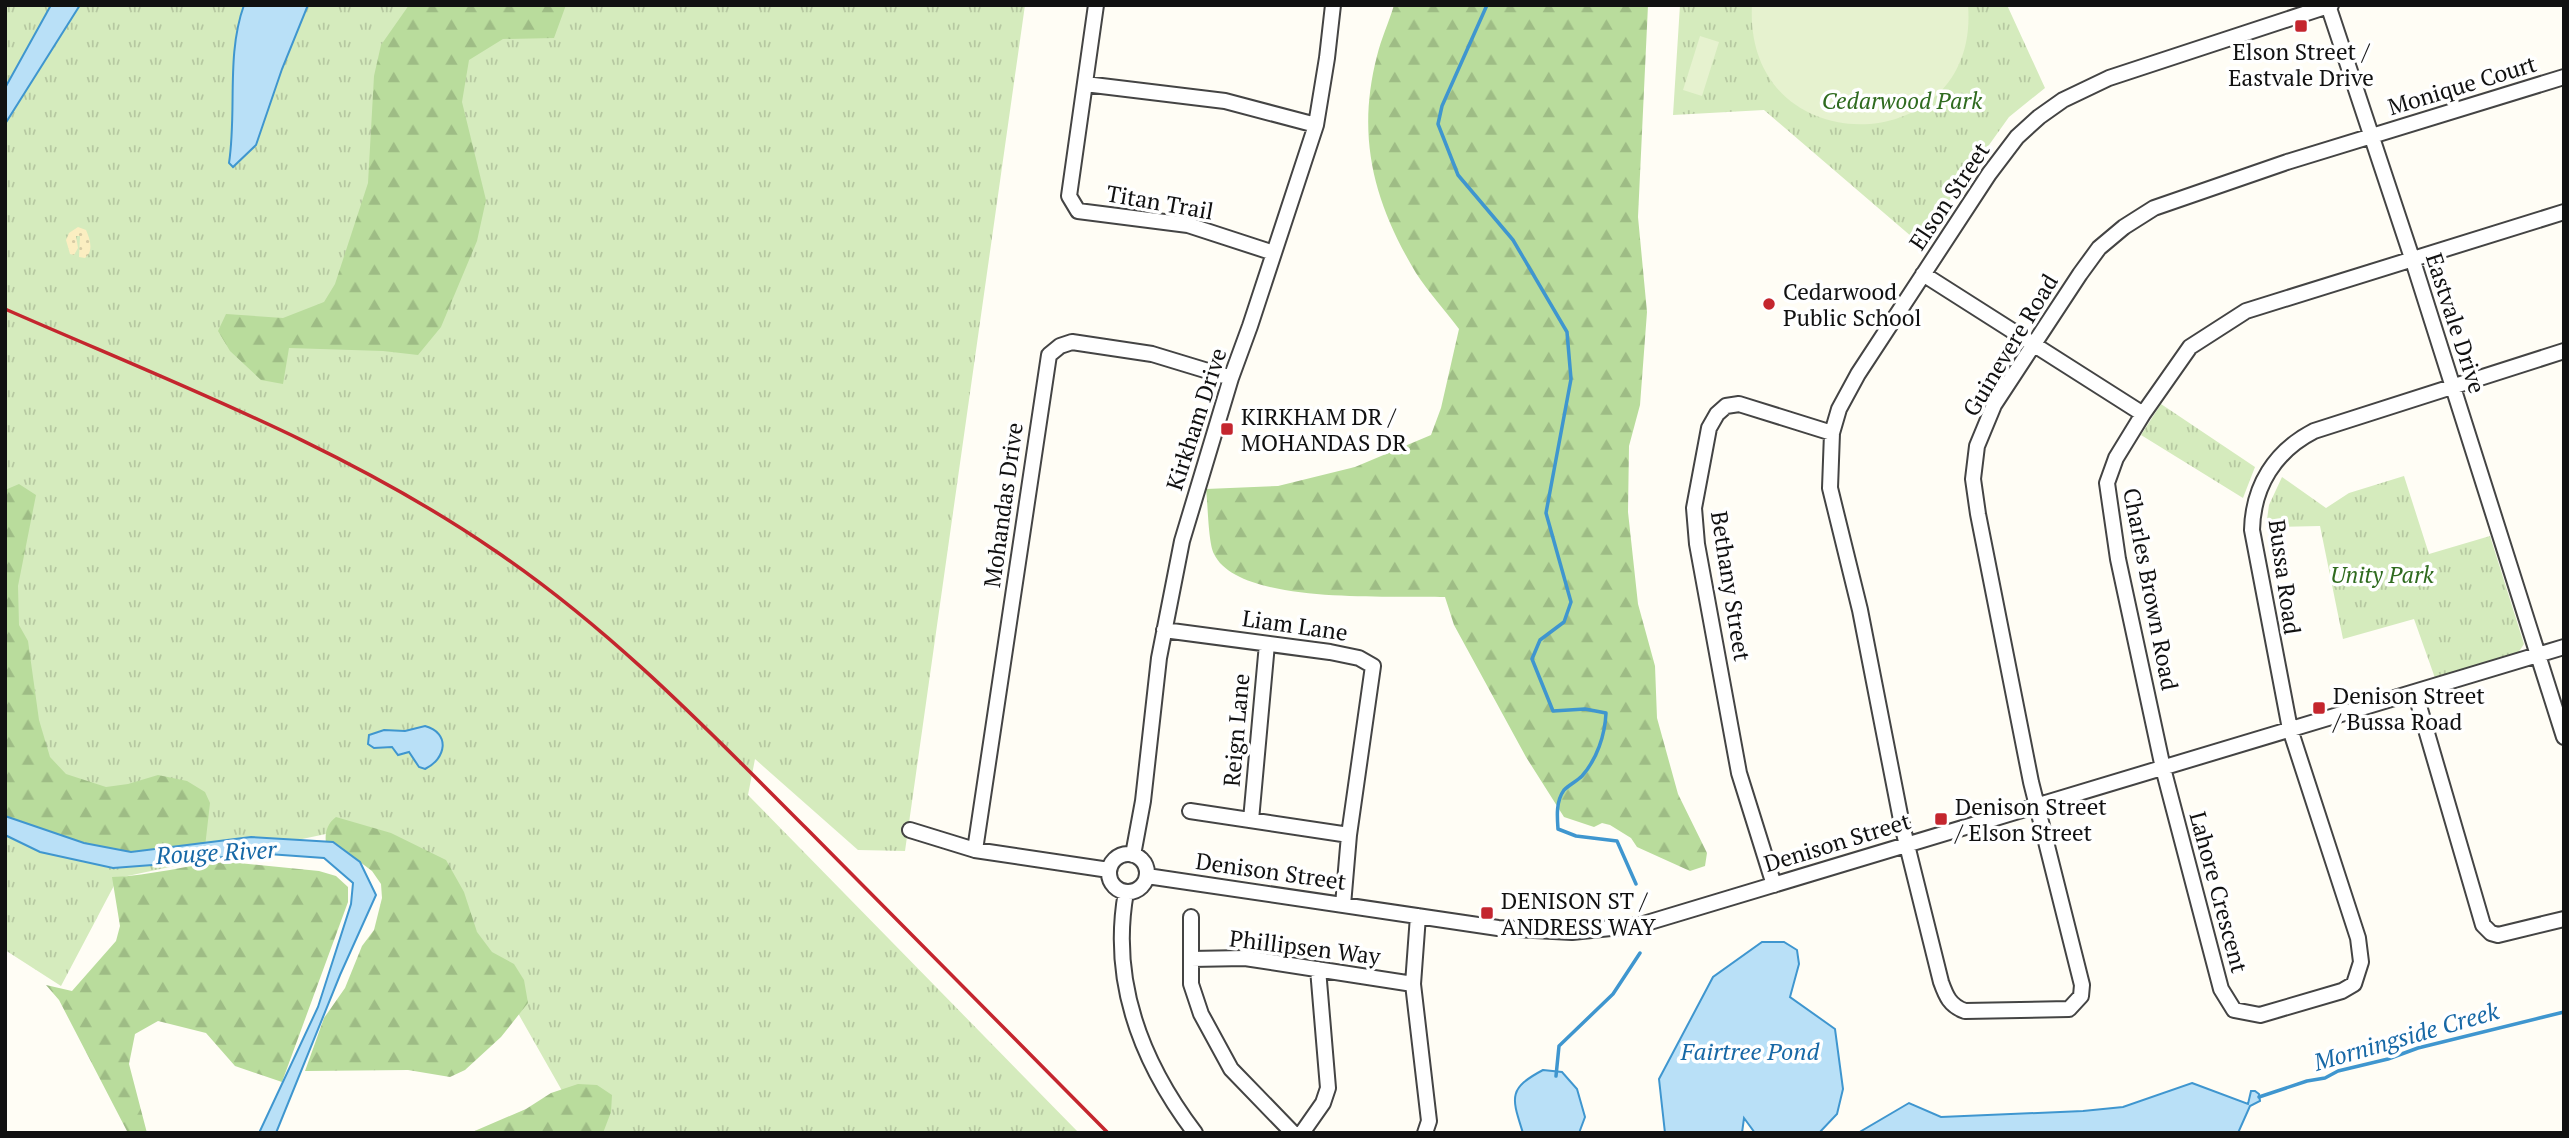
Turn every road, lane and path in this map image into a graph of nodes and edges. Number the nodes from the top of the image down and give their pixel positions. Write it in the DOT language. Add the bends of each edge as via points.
graph roads {
  1 [pos="1096,5"];
  2 [pos="1333,5"];
  3 [pos="2329,6"];
  4 [pos="2564,77"];
  5 [pos="1085,85"];
  6 [pos="1316,125"];
  7 [pos="2373,135"];
  8 [pos="2564,212"];
  9 [pos="1274,253"];
  10 [pos="2413,261"];
  11 [pos="1923,274"];
  12 [pos="2035,345"];
  13 [pos="2564,351"];
  14 [pos="1231,378"];
  15 [pos="2453,388"];
  16 [pos="2143,414"];
  17 [pos="1832,433"];
  18 [pos="1164,630"];
  19 [pos="1267,644"];
  20 [pos="2564,647"];
  21 [pos="2537,655"];
  22 [pos="2415,692"];
  23 [pos="2290,729"];
  24 [pos="2564,737"];
  25 [pos="2163,768"];
  26 [pos="2037,806"];
  27 [pos="1190,811"];
  28 [pos="1251,820"];
  29 [pos="910,831"];
  30 [pos="1349,835"];
  31 [pos="1907,845"];
  32 [pos="975,850"];
  33 [pos="1133,855"];
  34 [pos="1110,870"];
  35 [pos="1147,876"];
  36 [pos="1774,885"];
  37 [pos="1126,892"];
  38 [pos="1343,905"];
  39 [pos="1418,916"];
  40 [pos="1191,917"];
  41 [pos="2564,919"];
  42 [pos="1191,959"];
  43 [pos="1318,969"];
  44 [pos="1413,984"];
  45 [pos="1195,1133"];
  46 [pos="1293,1133"];
  47 [pos="1302,1133"];
  48 [pos="1424,1133"];
  1 -- 5 [label="street, Titan Trail"];
  2 -- 6 [label="street, Kirkham Drive"];
  3 -- 7 [label="street, Eastvale Drive"];
  3 -- 11 [label="street, Elson Street" via="2109,78 2063,100 2000,158"];
  4 -- 7 [label="street, Monique Court"];
  5 -- 6 [label="street" via="1225,101"];
  5 -- 9 [label="street, Titan Trail" via="1069,195 1079,211 1188,225"];
  6 -- 9 [label="street, Kirkham Drive"];
  7 -- 10 [label="street, Eastvale Drive"];
  7 -- 12 [label="street, Guinevere Road" via="2154,208 2099,248"];
  8 -- 10 [label="street, Charles Brown Road"];
  9 -- 14 [label="street, Kirkham Drive"];
  10 -- 15 [label="street, Eastvale Drive"];
  10 -- 16 [label="street, Charles Brown Road" via="2246,311 2190,347"];
  11 -- 12 [label="street"];
  11 -- 17 [label="street, Elson Street" via="1858,374"];
  12 -- 16 [label="street"];
  12 -- 26 [label="street, Guinevere Road" via="1994,405 1977,446 1973,479"];
  13 -- 15 [label="street, Bussa Road"];
  14 -- 18 [label="street, Kirkham Drive" via="1182,541"];
  14 -- 32 [label="street, Mohandas Drive" via="1152,354 1072,342 1049,355"];
  15 -- 21 [label="street, Eastvale Drive"];
  15 -- 23 [label="street, Bussa Road" via="2304,436 2278,458 2260,486 2252,541"];
  16 -- 25 [label="street, Charles Brown Road" via="2116,458 2107,483"];
  17 -- 31 [label="street, Elson Street" via="1830,488 1860,610"];
  17 -- 36 [label="street, Bethany Street" via="1739,404 1726,406 1709,428 1694,508 1739,773"];
  18 -- 19 [label="street, Liam Lane"];
  18 -- 33 [label="street, Kirkham Drive"];
  19 -- 28 [label="street, Reign Lane"];
  19 -- 30 [label="street, Liam Lane" via="1359,658 1373,666"];
  20 -- 21 [label="street, Denison Street"];
  21 -- 22 [label="street, Denison Street"];
  21 -- 24 [label="street, Eastvale Drive"];
  22 -- 23 [label="street, Denison Street"];
  22 -- 41 [label="street" via="2483,925 2498,935"];
  23 -- 25 [label="street, Denison Street"];
  23 -- 25 [label="street, Lahore Crescent" via="2358,938 2358,976 2342,991 2260,1015 2234,1010 2221,989"];
  25 -- 26 [label="street, Denison Street"];
  26 -- 31 [label="street, Denison Street"];
  26 -- 31 [label="street, Guinevere Road" via="2082,985 2081,996 2068,1009 1965,1011 1950,1002"];
  27 -- 28 [label="street"];
  28 -- 30 [label="street"];
  29 -- 32 [label="street"];
  30 -- 38 [label="street"];
  31 -- 36 [label="street, Denison Street"];
  32 -- 34 [label="street"];
  33 -- 34 [label="street" via="1120,856"];
  33 -- 35 [label="street" via="1144,862"];
  34 -- 37 [label="street" via="1111,882"];
  35 -- 37 [label="street" via="1138,890"];
  35 -- 38 [label="street, Denison Street"];
  36 -- 39 [label="street, Denison Street" via="1609,930 1537,931"];
  37 -- 45 [label="street" via="1121,944 1135,1023 1154,1071"];
  38 -- 39 [label="street, Denison Street"];
  39 -- 44 [label="street"];
  40 -- 42 [label="street"];
  42 -- 43 [label="street, Phillipsen Way" via="1245,958"];
  42 -- 46 [label="street" via="1191,984 1201,1014 1231,1069"];
  43 -- 44 [label="street, Phillipsen Way"];
  43 -- 47 [label="street" via="1328,1088"];
  44 -- 48 [label="street" via="1429,1121"];
}
